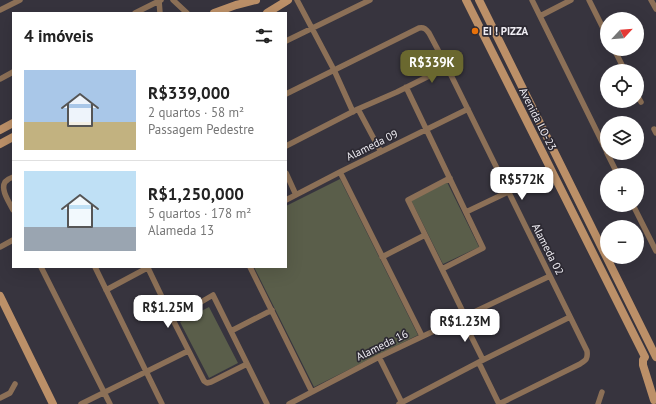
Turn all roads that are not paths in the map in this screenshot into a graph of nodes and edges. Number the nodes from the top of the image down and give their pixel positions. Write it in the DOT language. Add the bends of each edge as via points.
graph roads {
  1 [pos="20,0"];
  2 [pos="160,0"];
  3 [pos="173,0"];
  4 [pos="256,0"];
  5 [pos="288,0"];
  6 [pos="296,0"];
  7 [pos="370,0"];
  8 [pos="466,0"];
  9 [pos="479,0"];
  10 [pos="532,0"];
  11 [pos="571,0"];
  12 [pos="589,0"];
  13 [pos="651,0"];
  14 [pos="656,9"];
  15 [pos="0,10"];
  16 [pos="137,12"];
  17 [pos="160,12"];
  18 [pos="186,12"];
  19 [pos="217,12"];
  20 [pos="269,12"];
  21 [pos="540,16"];
  22 [pos="600,22"];
  23 [pos="312,29"];
  24 [pos="287,42"];
  25 [pos="447,67"];
  26 [pos="334,70"];
  27 [pos="12,73"];
  28 [pos="0,79"];
  29 [pos="407,87"];
  30 [pos="287,94"];
  31 [pos="468,109"];
  32 [pos="356,111"];
  33 [pos="12,124"];
  34 [pos="0,130"];
  35 [pos="426,130"];
  36 [pos="12,138"];
  37 [pos="600,138"];
  38 [pos="0,144"];
  39 [pos="287,146"];
  40 [pos="381,152"];
  41 [pos="340,172"];
  42 [pos="287,175"];
  43 [pos="12,177"];
  44 [pos="450,178"];
  45 [pos="508,192"];
  46 [pos="296,195"];
  47 [pos="287,200"];
  48 [pos="12,208"];
  49 [pos="466,212"];
  50 [pos="636,212"];
  51 [pos="425,235"];
  52 [pos="12,241"];
  53 [pos="0,247"];
  54 [pos="656,251"];
  55 [pos="382,256"];
  56 [pos="42,268"];
  57 [pos="95,268"];
  58 [pos="147,268"];
  59 [pos="251,268"];
  60 [pos="442,269"];
  61 [pos="550,276"];
  62 [pos="106,290"];
  63 [pos="0,296"];
  64 [pos="272,310"];
  65 [pos="463,317"];
  66 [pos="570,317"];
  67 [pos="172,318"];
  68 [pos="231,331"];
  69 [pos="422,336"];
  70 [pos="188,351"];
  71 [pos="379,357"];
  72 [pos="656,357"];
  73 [pos="481,361"];
  74 [pos="247,364"];
  75 [pos="146,372"];
  76 [pos="16,384"];
  77 [pos="104,392"];
  78 [pos="312,392"];
  79 [pos="602,392"];
  80 [pos="0,398"];
  81 [pos="655,401"];
  82 [pos="400,403"];
  83 [pos="53,404"];
  84 [pos="81,404"];
  85 [pos="110,404"];
  86 [pos="162,404"];
  87 [pos="267,404"];
  88 [pos="289,404"];
  89 [pos="499,404"];
  90 [pos="598,404"];
  1 -- 15 [label="street"];
  2 -- 16 [label="street"];
  2 -- 17 [label="street"];
  3 -- 18 [label="street"];
  4 -- 19 [label="street"];
  5 -- 20 [label="street"];
  6 -- 23 [label="street"];
  7 -- 23 [label="street"];
  8 -- 81 [label="street, Avenida LO-23" via="645,357 643,365"];
  9 -- 72 [label="street, Avenida LO-23"];
  10 -- 21 [label="street"];
  11 -- 21 [label="street"];
  12 -- 22 [label="street"];
  13 -- 14 [label="street"];
  21 -- 37 [label="street"];
  23 -- 24 [label="street"];
  23 -- 26 [label="street"];
  25 -- 26 [label="street, Alameda 02" via="429,33 423,27"];
  25 -- 29 [label="street"];
  25 -- 31 [label="street, Alameda 02"];
  26 -- 30 [label="street, Alameda 02"];
  26 -- 32 [label="street"];
  27 -- 28 [label="street"];
  29 -- 32 [label="street"];
  29 -- 35 [label="street"];
  31 -- 35 [label="street, Alameda 09"];
  31 -- 45 [label="street, Alameda 02"];
  32 -- 39 [label="street"];
  32 -- 40 [label="street"];
  33 -- 34 [label="street"];
  35 -- 40 [label="street, Alameda 09"];
  35 -- 44 [label="street"];
  36 -- 38 [label="street"];
  40 -- 41 [label="street, Alameda 09"];
  41 -- 46 [label="street, Alameda 09"];
  41 -- 55 [label="street"];
  42 -- 46 [label="street"];
  43 -- 48 [label="street" via="8,179 4,187"];
  44 -- 49 [label="street"];
  44 -- 51 [label="street" via="408,200"];
  45 -- 49 [label="street"];
  45 -- 61 [label="street, Alameda 02"];
  46 -- 47 [label="street, Alameda 09"];
  49 -- 60 [label="street" via="484,248"];
  50 -- 54 [label="street"];
  51 -- 55 [label="street"];
  51 -- 60 [label="street"];
  52 -- 53 [label="street"];
  55 -- 69 [label="street"];
  56 -- 77 [label="street"];
  57 -- 62 [label="street"];
  58 -- 62 [label="street"];
  58 -- 67 [label="street"];
  59 -- 64 [label="street"];
  60 -- 65 [label="street"];
  61 -- 65 [label="street, Alameda 16"];
  61 -- 66 [label="street, Alameda 02"];
  62 -- 75 [label="street"];
  63 -- 83 [label="street"];
  64 -- 68 [label="street"];
  64 -- 78 [label="street"];
  65 -- 69 [label="street, Alameda 16"];
  65 -- 73 [label="street"];
  66 -- 73 [label="street"];
  66 -- 89 [label="street, Alameda 02" via="587,351 586,359"];
  67 -- 68 [label="street" via="213,295"];
  67 -- 70 [label="street"];
  68 -- 74 [label="street"];
  69 -- 71 [label="street, Alameda 16"];
  70 -- 74 [label="street" via="204,381 207,382"];
  70 -- 75 [label="street"];
  71 -- 78 [label="street, Alameda 16"];
  71 -- 82 [label="street"];
  73 -- 82 [label="street"];
  73 -- 89 [label="street"];
  74 -- 87 [label="street"];
  75 -- 77 [label="street"];
  75 -- 86 [label="street"];
  76 -- 80 [label="street" via="10,393"];
  77 -- 84 [label="street"];
  77 -- 85 [label="street"];
  78 -- 88 [label="street, Alameda 16"];
  79 -- 90 [label="street"];
}
